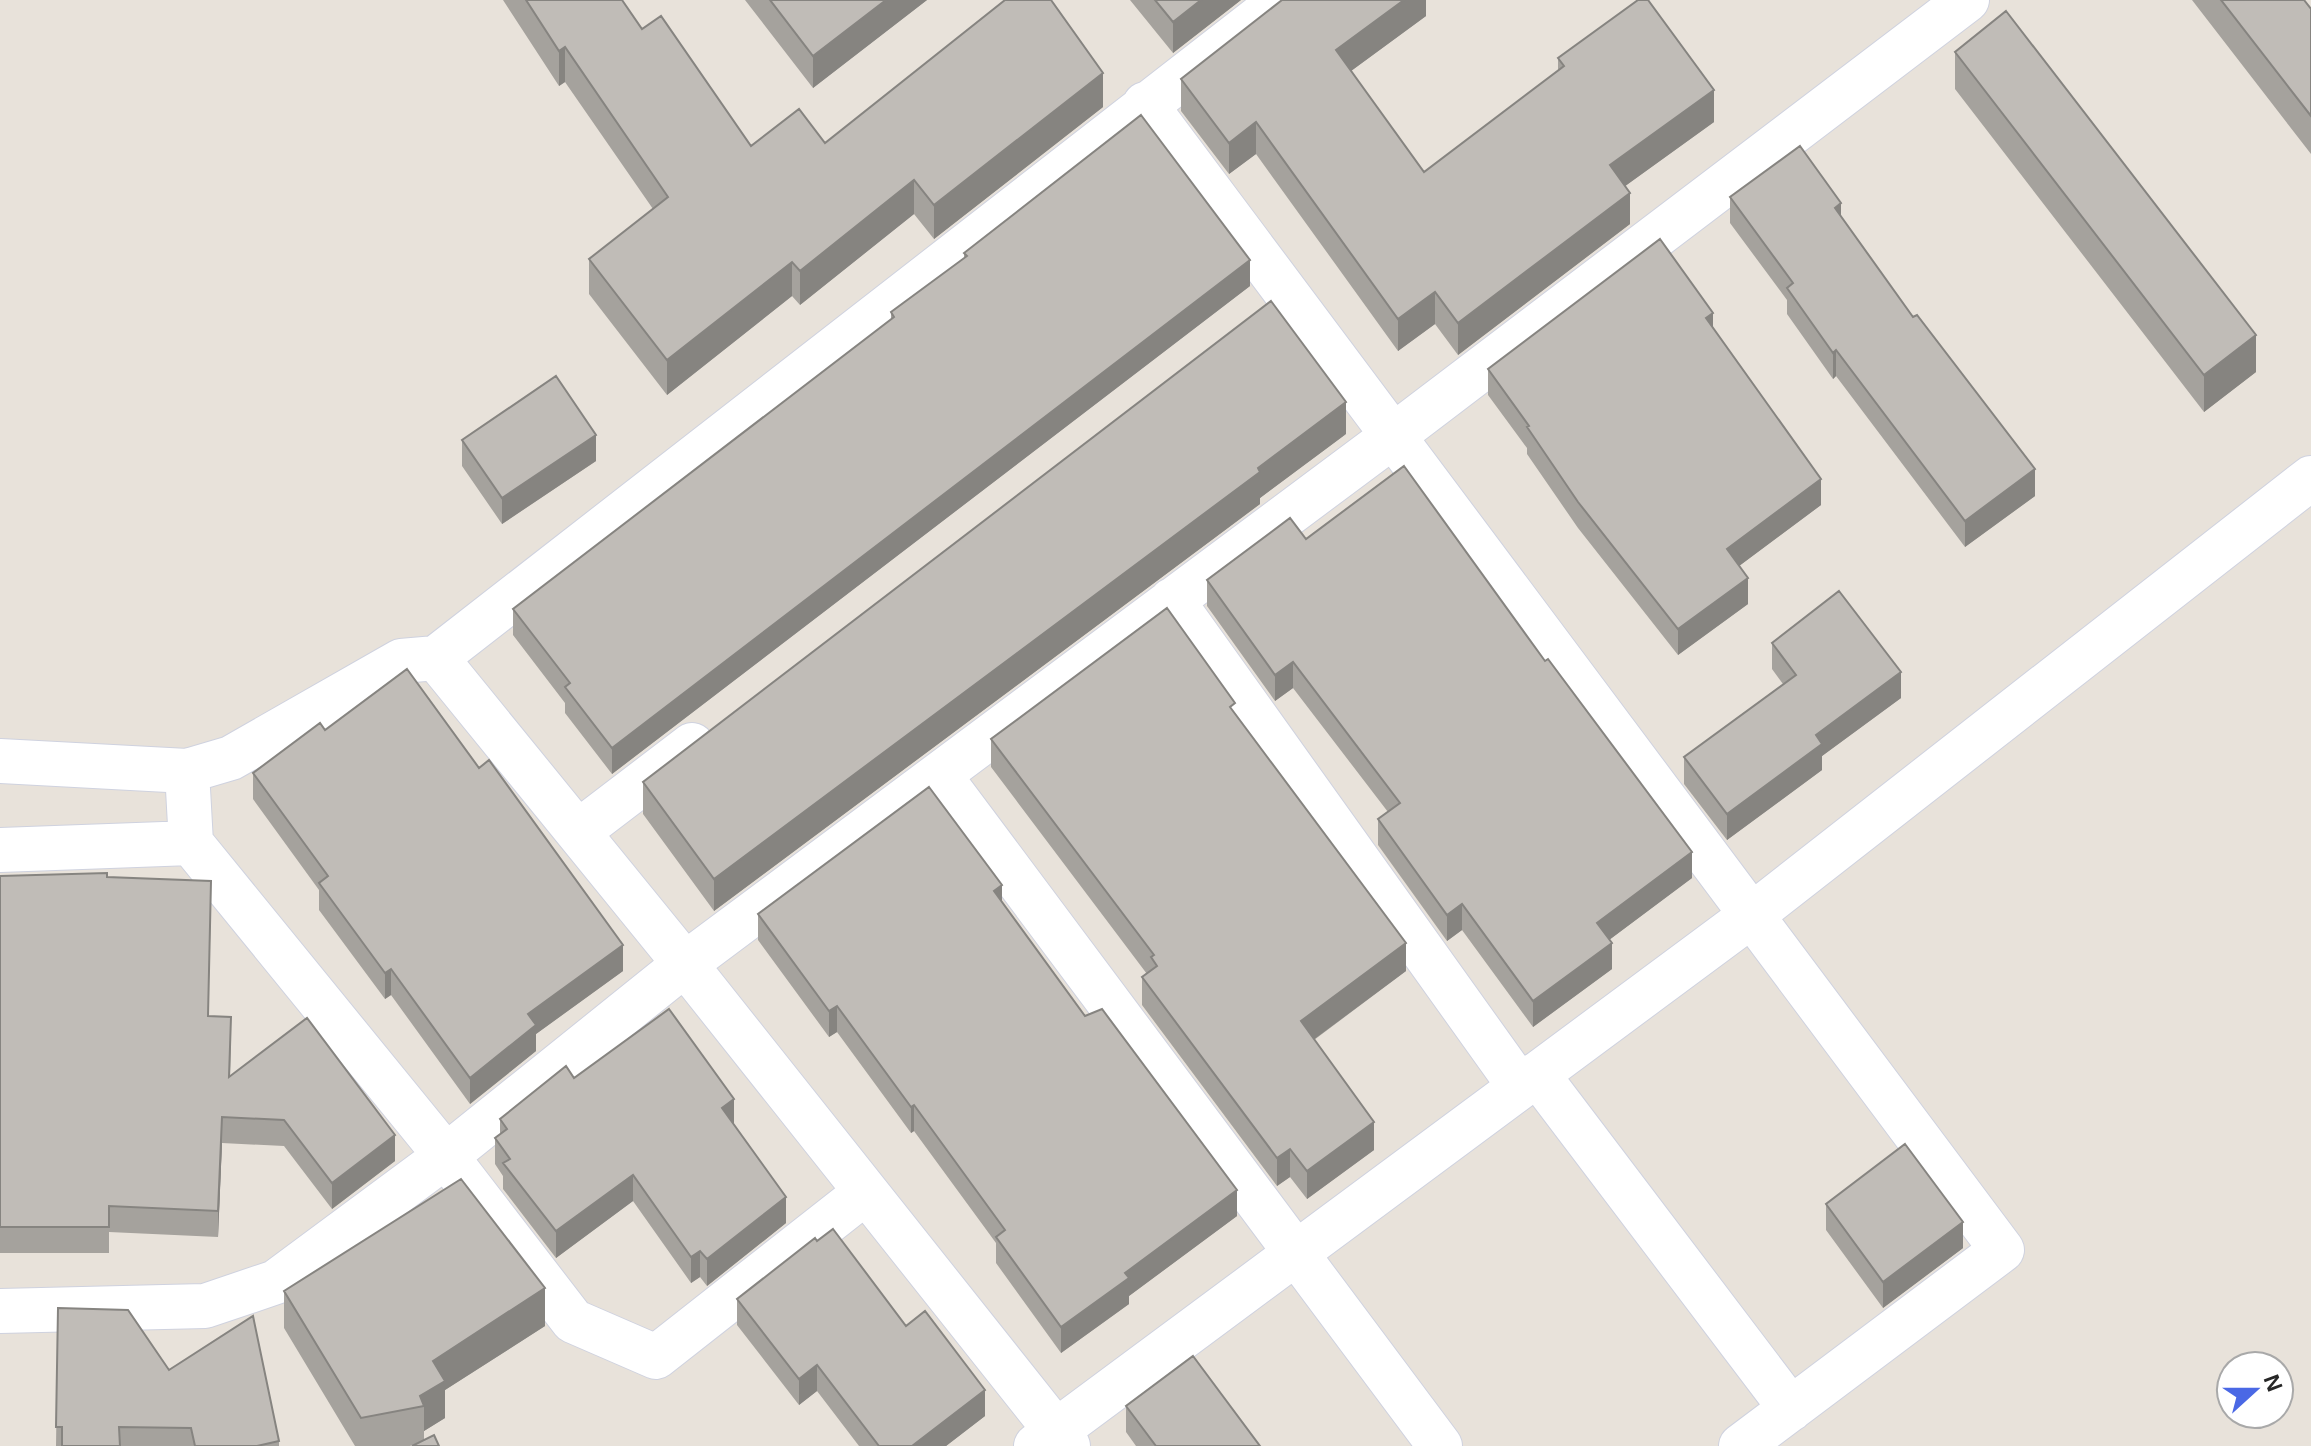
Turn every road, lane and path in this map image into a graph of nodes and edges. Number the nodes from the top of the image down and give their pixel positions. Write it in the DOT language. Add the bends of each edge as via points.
graph roads {
  1 [pos="1282,0"];
  2 [pos="1967,0"];
  3 [pos="1145,104"];
  4 [pos="1285,291"];
  5 [pos="1247,320"];
  6 [pos="1393,436"];
  7 [pos="2311,478"];
  8 [pos="1172,600"];
  9 [pos="436,658"];
  10 [pos="729,716"];
  11 [pos="0,761"];
  12 [pos="187,771"];
  13 [pos="939,775"];
  14 [pos="578,832"];
  15 [pos="191,843"];
  16 [pos="0,850"];
  17 [pos="1752,915"];
  18 [pos="685,964"];
  19 [pos="1528,1080"];
  20 [pos="446,1156"];
  21 [pos="866,1192"];
  22 [pos="1295,1253"];
  23 [pos="0,1311"];
  24 [pos="1791,1409"];
  25 [pos="1053,1440"];
  26 [pos="1440,1446"];
  27 [pos="1741,1446"];
  1 -- 3 [label="street"];
  2 -- 6 [label="street"];
  3 -- 4 [label="street"];
  3 -- 9 [label="street"];
  4 -- 5 [label="street"];
  4 -- 6 [label="street"];
  6 -- 8 [label="street"];
  6 -- 17 [label="street"];
  7 -- 17 [label="street"];
  8 -- 13 [label="street"];
  8 -- 19 [label="street"];
  9 -- 12 [label="street" via="401,661 231,758"];
  9 -- 14 [label="street"];
  10 -- 14 [label="street"];
  11 -- 12 [label="street"];
  12 -- 15 [label="street"];
  13 -- 18 [label="street"];
  13 -- 22 [label="street"];
  14 -- 18 [label="street"];
  15 -- 16 [label="street"];
  15 -- 20 [label="street"];
  17 -- 19 [label="street"];
  17 -- 24 [label="street" via="2002,1250"];
  18 -- 20 [label="street"];
  18 -- 21 [label="street"];
  19 -- 22 [label="street"];
  19 -- 24 [label="street"];
  20 -- 21 [label="street" via="573,1321 656,1357"];
  20 -- 23 [label="street" via="276,1282 205,1306"];
  21 -- 25 [label="street"];
  22 -- 25 [label="street"];
  22 -- 26 [label="street"];
  24 -- 27 [label="street"];
}
